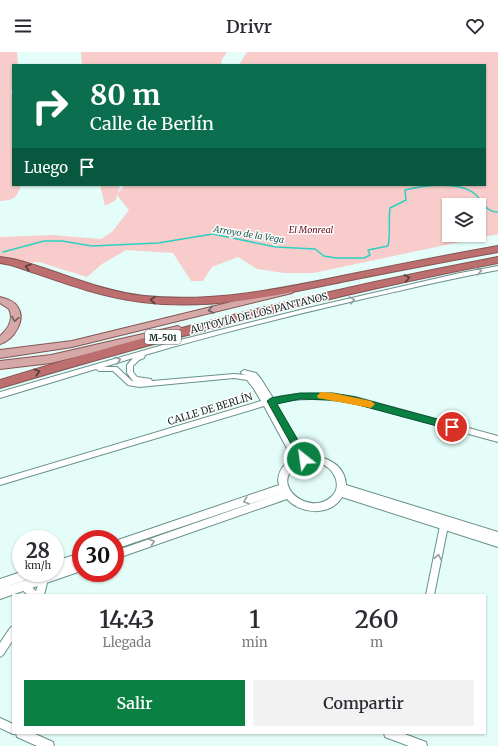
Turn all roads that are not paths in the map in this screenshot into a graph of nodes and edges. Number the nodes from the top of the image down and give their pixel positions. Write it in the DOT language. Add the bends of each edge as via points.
graph roads {
  1 [pos="498,249"];
  2 [pos="0,260"];
  3 [pos="498,260"];
  4 [pos="498,268"];
  5 [pos="303,287"];
  6 [pos="328,296"];
  7 [pos="0,300"];
  8 [pos="0,341"];
  9 [pos="180,342"];
  10 [pos="0,354"];
  11 [pos="0,364"];
  12 [pos="0,384"];
  13 [pos="38,384"];
  14 [pos="0,395"];
  15 [pos="268,402"];
  16 [pos="498,439"];
  17 [pos="301,460"];
  18 [pos="0,482"];
  19 [pos="340,490"];
  20 [pos="285,492"];
  21 [pos="445,523"];
  22 [pos="498,536"];
  23 [pos="124,542"];
  24 [pos="498,543"];
  25 [pos="124,551"];
  26 [pos="12,580"];
  27 [pos="35,582"];
  28 [pos="43,582"];
  29 [pos="0,584"];
  30 [pos="24,586"];
  31 [pos="0,594"];
  32 [pos="37,594"];
  33 [pos="39,594"];
  34 [pos="430,594"];
  35 [pos="12,633"];
  36 [pos="0,652"];
  37 [pos="0,723"];
  38 [pos="12,729"];
  39 [pos="23,734"];
  40 [pos="391,734"];
  41 [pos="401,739"];
  42 [pos="48,746"];
  43 [pos="422,746"];
  1 -- 5 [label="highway, AUTOVÍA DE LOS PANTANOS"];
  5 -- 2 [label="highway, AUTOVÍA DE LOS PANTANOS, one-way" via="222,300 150,300 108,292"];
  6 -- 3 [label="highway, AUTOVÍA DE LOS PANTANOS / M-501, one-way"];
  9 -- 4 [label="street, one-way" via="338,303"];
  5 -- 10 [label="main road, one-way" via="72,344"];
  6 -- 11 [label="main road" via="51,359"];
  12 -- 6 [label="highway, AUTOVÍA DE LOS PANTANOS / M-501, one-way" via="91,356"];
  7 -- 8 [label="main road, one-way" via="12,306 17,313 17,321 12,331"];
  13 -- 9 [label="street, one-way"];
  9 -- 15 [label="street" via="137,358 130,365 131,376 140,381 148,381 245,372 257,378"];
  13 -- 14 [label="street"];
  13 -- 15 [label="street" via="108,368 115,369 130,383 139,385 239,376 252,380"];
  15 -- 16 [label="street, CALLE DE BERLÍN" via="300,396 333,397"];
  15 -- 17 [label="street"];
  15 -- 18 [label="street, CALLE DE BERLÍN"];
  17 -- 19 [label="street" via="319,459 328,463 340,476"];
  17 -- 20 [label="street" via="286,469 282,476"];
  19 -- 20 [label="street" via="328,505 318,507 299,504"];
  19 -- 21 [label="street"];
  20 -- 23 [label="street, one-way"];
  25 -- 20 [label="street, one-way"];
  21 -- 22 [label="street"];
  21 -- 24 [label="street"];
  34 -- 21 [label="street, one-way"];
  26 -- 29 [label="street"];
  27 -- 30 [label="street"];
  28 -- 33 [label="street"];
  30 -- 31 [label="street"];
  30 -- 32 [label="street"];
  35 -- 36 [label="street"];
  37 -- 38 [label="street"];
  39 -- 42 [label="street"];
  40 -- 41 [label="street"];
  41 -- 43 [label="street"];
}
